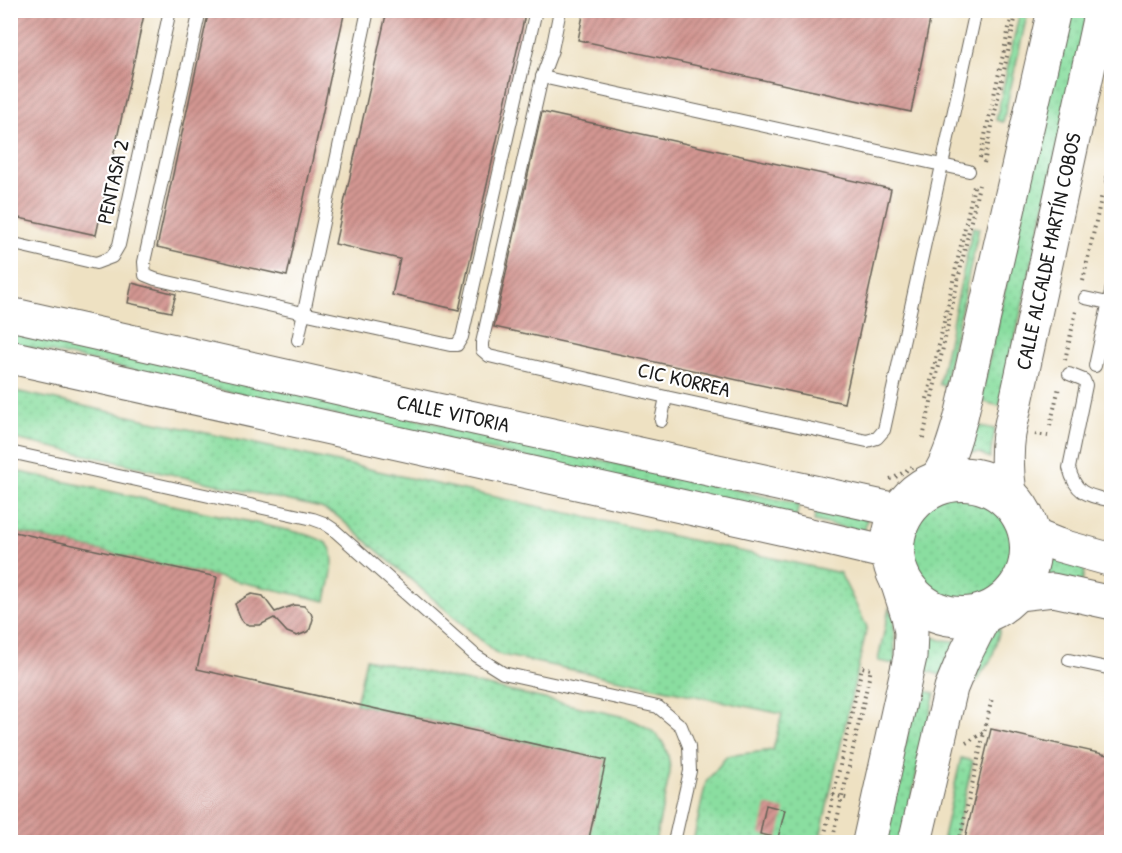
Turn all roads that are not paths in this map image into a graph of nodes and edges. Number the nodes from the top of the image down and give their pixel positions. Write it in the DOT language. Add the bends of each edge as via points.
graph roads {
  1 [pos="171,10"];
  2 [pos="200,10"];
  3 [pos="368,10"];
  4 [pos="536,10"];
  5 [pos="560,10"];
  6 [pos="976,10"];
  7 [pos="1054,10"];
  8 [pos="1101,10"];
  9 [pos="542,77"];
  10 [pos="943,165"];
  11 [pos="969,171"];
  12 [pos="10,243"];
  13 [pos="1112,287"];
  14 [pos="1085,298"];
  15 [pos="1108,303"];
  16 [pos="303,313"];
  17 [pos="10,314"];
  18 [pos="297,340"];
  19 [pos="10,357"];
  20 [pos="1095,366"];
  21 [pos="1069,374"];
  22 [pos="666,397"];
  23 [pos="662,421"];
  24 [pos="10,453"];
  25 [pos="932,477"];
  26 [pos="1010,493"];
  27 [pos="1112,501"];
  28 [pos="897,510"];
  29 [pos="1033,535"];
  30 [pos="888,554"];
  31 [pos="1112,560"];
  32 [pos="898,585"];
  33 [pos="1018,594"];
  34 [pos="1112,603"];
  35 [pos="984,617"];
  36 [pos="1069,660"];
  37 [pos="1112,669"];
  38 [pos="674,843"];
  39 [pos="869,843"];
  40 [pos="915,843"];
  1 -- 12 [label="lane, PENTASA 2" via="119,245 112,257 96,262"];
  2 -- 16 [label="lane" via="144,262 145,275"];
  3 -- 16 [label="lane"];
  4 -- 16 [label="lane" via="457,345"];
  5 -- 9 [label="lane, CIC KORREA"];
  6 -- 10 [label="lane, CIC KORREA"];
  7 -- 25 [label="main road" via="961,417 948,456"];
  8 -- 26 [label="main road, CALLE ALCALDE MARTÍN COBOS" via="1009,434"];
  9 -- 10 [label="lane"];
  9 -- 22 [label="lane, CIC KORREA" via="482,350 489,356"];
  10 -- 11 [label="lane"];
  10 -- 22 [label="lane, CIC KORREA" via="884,430 877,438 867,441"];
  13 -- 15 [label="lane"];
  14 -- 15 [label="lane"];
  15 -- 20 [label="lane"];
  16 -- 18 [label="lane"];
  17 -- 28 [label="main road, CALLE VITORIA"];
  19 -- 30 [label="main road, CALLE VITORIA"];
  21 -- 27 [label="lane" via="1084,380 1086,385 1069,468 1072,481 1083,493"];
  22 -- 23 [label="lane"];
  24 -- 38 [label="lane" via="324,523 476,656 503,673 658,707 681,726 689,746 690,771"];
  25 -- 25 [label="street" via="934,494 909,516 901,537 901,559 908,579 922,596 952,610 974,609 994,601 1010,588 1020,570 1023,549 1016,519 994,497 975,489 954,488"];
  25 -- 26 [label="main road" via="975,476"];
  25 -- 28 [label="main road"];
  26 -- 29 [label="main road" via="1027,516"];
  28 -- 30 [label="main road" via="890,529"];
  29 -- 31 [label="main road"];
  29 -- 33 [label="main road" via="1032,565"];
  30 -- 32 [label="main road"];
  32 -- 35 [label="main road" via="921,609 936,616 952,620"];
  32 -- 39 [label="main road" via="911,632 910,657"];
  33 -- 34 [label="main road" via="1053,590"];
  33 -- 35 [label="main road" via="997,612"];
  35 -- 40 [label="main road" via="951,688"];
  36 -- 37 [label="lane"];
}
